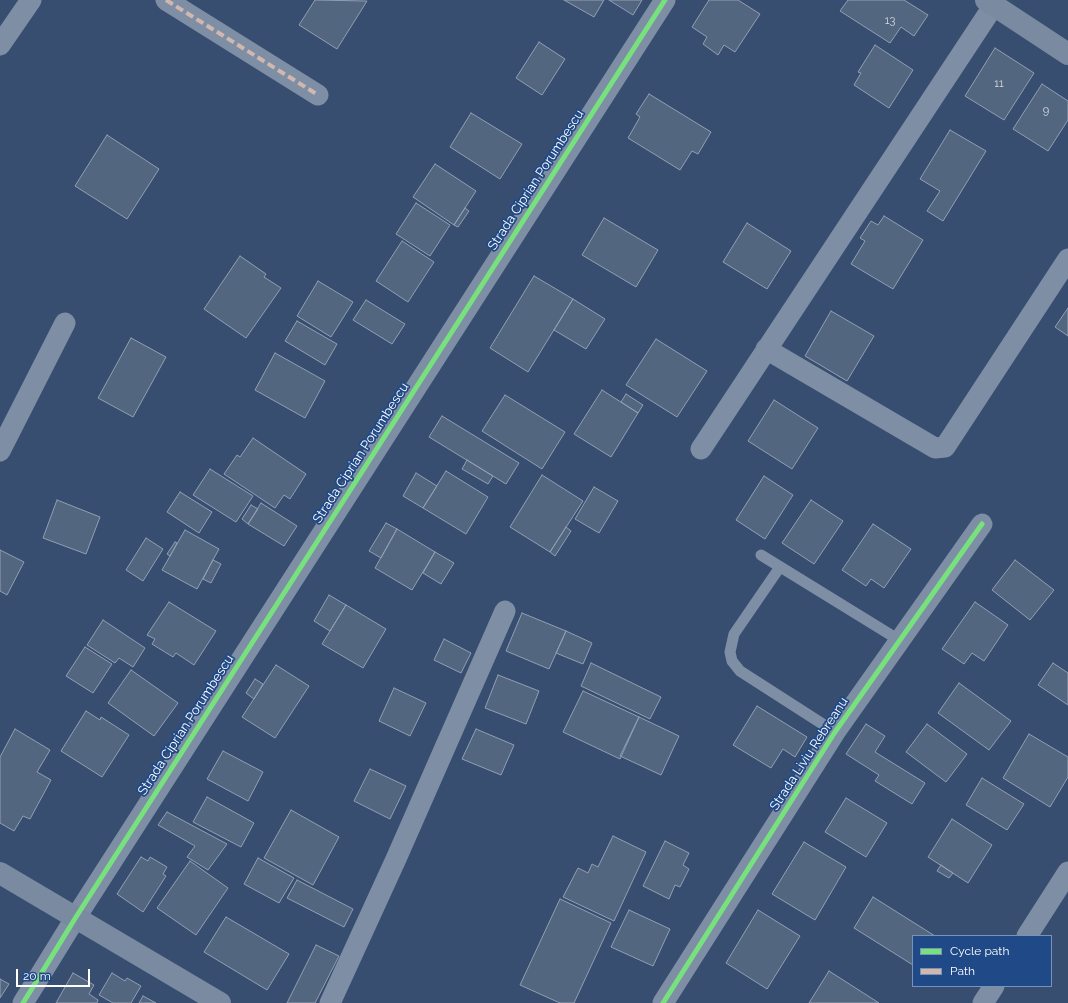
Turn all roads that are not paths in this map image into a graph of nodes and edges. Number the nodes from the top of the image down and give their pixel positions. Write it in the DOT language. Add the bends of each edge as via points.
graph roads {
  1 [pos="31,0"];
  2 [pos="166,0"];
  3 [pos="665,0"];
  4 [pos="990,3"];
  5 [pos="0,45"];
  6 [pos="1068,54"];
  7 [pos="318,95"];
  8 [pos="1068,259"];
  9 [pos="65,323"];
  10 [pos="766,349"];
  11 [pos="701,449"];
  12 [pos="0,451"];
  13 [pos="982,524"];
  14 [pos="761,555"];
  15 [pos="780,567"];
  16 [pos="505,611"];
  17 [pos="899,640"];
  18 [pos="834,732"];
  19 [pos="1068,872"];
  20 [pos="0,873"];
  21 [pos="76,917"];
  22 [pos="1028,935"];
  23 [pos="993,987"];
  24 [pos="23,1003"];
  25 [pos="220,1003"];
  26 [pos="330,1003"];
  27 [pos="663,1003"];
  28 [pos="984,1003"];
  1 -- 5 [label="street"];
  2 -- 7 [label="street"];
  3 -- 21 [label="street, Strada Ciprian Porumbescu"];
  4 -- 6 [label="street"];
  4 -- 10 [label="street"];
  8 -- 10 [label="street" via="945,447 935,448"];
  9 -- 12 [label="street"];
  10 -- 11 [label="street"];
  13 -- 17 [label="street, Strada Liviu Rebreanu"];
  14 -- 15 [label="lane"];
  15 -- 17 [label="lane"];
  15 -- 18 [label="lane" via="734,634 730,652 732,661 740,671"];
  16 -- 26 [label="street"];
  17 -- 18 [label="street, Strada Liviu Rebreanu"];
  18 -- 27 [label="street, Strada Liviu Rebreanu"];
  19 -- 22 [label="street"];
  20 -- 21 [label="street"];
  21 -- 24 [label="street, Strada Ciprian Porumbescu"];
  21 -- 25 [label="street"];
  23 -- 28 [label="street"];
}
